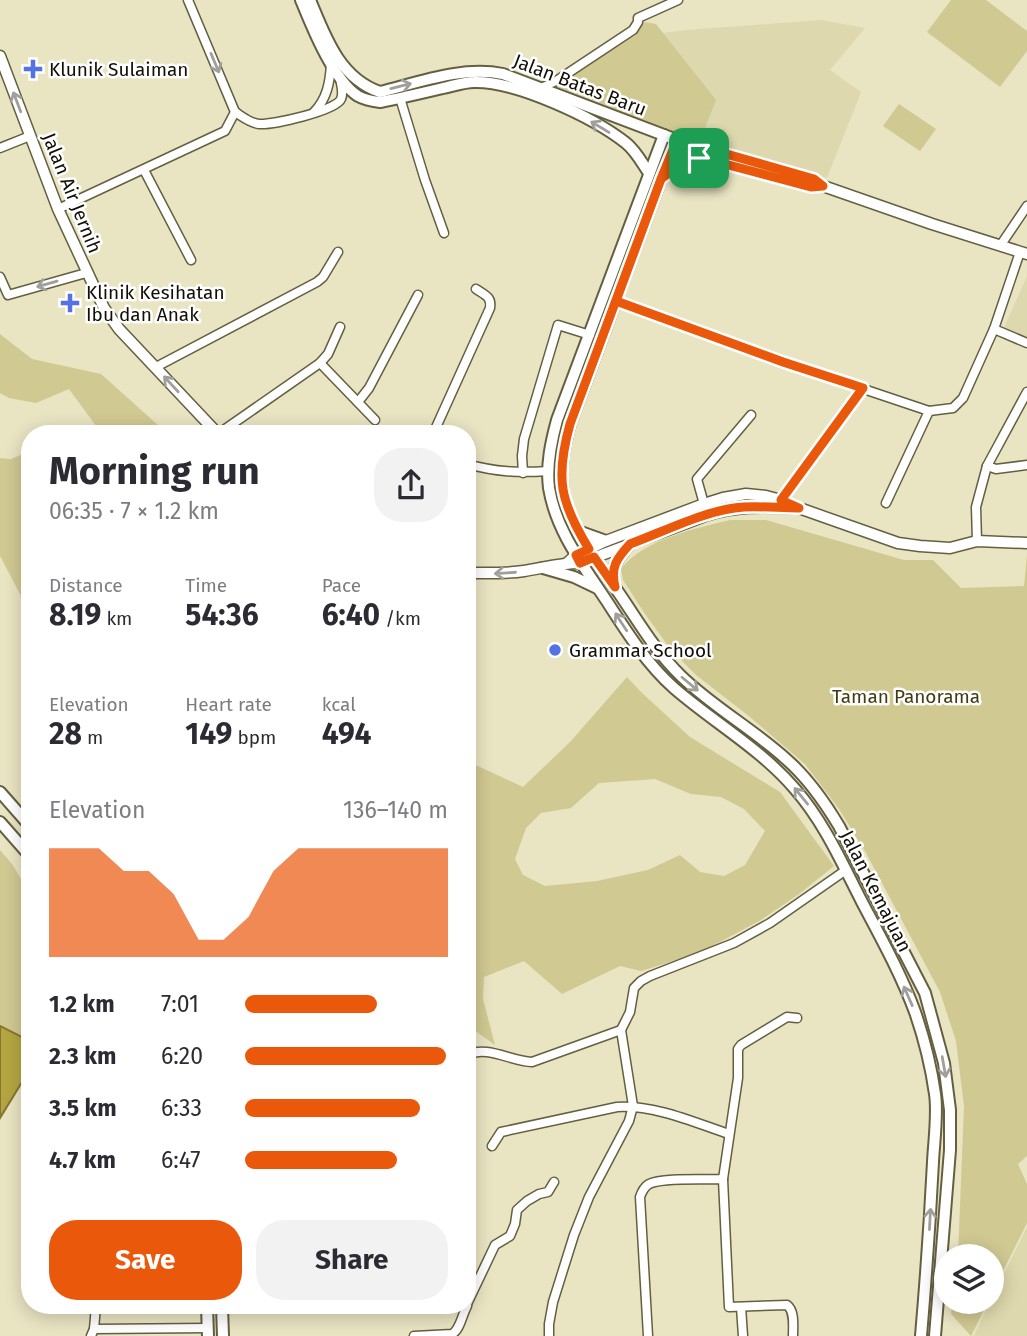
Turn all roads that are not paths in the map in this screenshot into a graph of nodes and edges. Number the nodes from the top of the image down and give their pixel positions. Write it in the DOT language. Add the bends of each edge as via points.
graph roads {
  1 [pos="188,0"];
  2 [pos="301,0"];
  3 [pos="310,0"];
  4 [pos="678,0"];
  5 [pos="0,56"];
  6 [pos="331,64"];
  7 [pos="339,76"];
  8 [pos="541,88"];
  9 [pos="400,98"];
  10 [pos="235,111"];
  11 [pos="312,114"];
  12 [pos="664,135"];
  13 [pos="30,136"];
  14 [pos="677,140"];
  15 [pos="0,148"];
  16 [pos="144,170"];
  17 [pos="649,173"];
  18 [pos="661,179"];
  19 [pos="823,186"];
  20 [pos="1027,206"];
  21 [pos="58,209"];
  22 [pos="444,233"];
  23 [pos="1000,246"];
  24 [pos="338,252"];
  25 [pos="1024,253"];
  26 [pos="191,260"];
  27 [pos="86,272"];
  28 [pos="0,276"];
  29 [pos="476,289"];
  30 [pos="418,295"];
  31 [pos="616,301"];
  32 [pos="340,327"];
  33 [pos="994,329"];
  34 [pos="590,335"];
  35 [pos="1027,343"];
  36 [pos="320,362"];
  37 [pos="156,367"];
  38 [pos="863,388"];
  39 [pos="1027,391"];
  40 [pos="358,402"];
  41 [pos="929,411"];
  42 [pos="751,415"];
  43 [pos="375,420"];
  44 [pos="210,425"];
  45 [pos="231,425"];
  46 [pos="437,425"];
  47 [pos="1027,465"];
  48 [pos="476,466"];
  49 [pos="988,466"];
  50 [pos="548,471"];
  51 [pos="523,473"];
  52 [pos="781,500"];
  53 [pos="886,503"];
  54 [pos="704,504"];
  55 [pos="799,508"];
  56 [pos="578,531"];
  57 [pos="606,541"];
  58 [pos="977,541"];
  59 [pos="1027,543"];
  60 [pos="630,544"];
  61 [pos="591,553"];
  62 [pos="574,560"];
  63 [pos="543,568"];
  64 [pos="476,573"];
  65 [pos="615,587"];
  66 [pos="599,589"];
  67 [pos="0,792"];
  68 [pos="21,816"];
  69 [pos="0,822"];
  70 [pos="21,846"];
  71 [pos="846,870"];
  72 [pos="797,1017"];
  73 [pos="621,1030"];
  74 [pos="476,1052"];
  75 [pos="633,1106"];
  76 [pos="729,1134"];
  77 [pos="492,1146"];
  78 [pos="723,1179"];
  79 [pos="554,1182"];
  80 [pos="476,1286"];
  81 [pos="741,1307"];
  82 [pos="95,1314"];
  83 [pos="207,1314"];
  84 [pos="222,1314"];
  85 [pos="462,1314"];
  86 [pos="208,1332"];
  87 [pos="93,1333"];
  88 [pos="452,1335"];
  89 [pos="223,1336"];
  90 [pos="414,1336"];
  91 [pos="549,1336"];
  92 [pos="648,1336"];
  93 [pos="743,1336"];
  94 [pos="793,1336"];
  95 [pos="921,1336"];
  96 [pos="935,1336"];
  1 -- 10 [label="street, one-way"];
  2 -- 6 [label="main road, Jalan Batas Baru"];
  3 -- 8 [label="main road, Jalan Batas Baru, one-way" via="339,60 367,88 380,92 469,71 503,74"];
  4 -- 8 [label="street" via="638,18 633,30"];
  13 -- 5 [label="street, Jalan Air Jernih, one-way"];
  6 -- 7 [label="main road, Jalan Batas Baru"];
  6 -- 11 [label="street" via="325,96"];
  7 -- 9 [label="main road, Jalan Batas Baru" via="368,100"];
  7 -- 11 [label="street" via="340,101"];
  8 -- 12 [label="main road, Jalan Batas Baru"];
  17 -- 9 [label="main road, Jalan Batas Baru, one-way" via="635,152 606,130 577,113 506,86 470,82"];
  9 -- 22 [label="street"];
  10 -- 11 [label="street" via="263,124"];
  10 -- 16 [label="street" via="225,131"];
  12 -- 14 [label="main road, Jalan Batas Baru"];
  12 -- 17 [label="main road, Jalan Kemajuan"];
  13 -- 15 [label="street"];
  13 -- 21 [label="street, Jalan Air Jernih"];
  14 -- 18 [label="main road, Jalan Kemajuan"];
  14 -- 19 [label="street" via="814,179"];
  16 -- 21 [label="street"];
  16 -- 26 [label="street"];
  17 -- 34 [label="main road, Jalan Kemajuan"];
  18 -- 19 [label="street" via="683,162 699,158 811,187"];
  18 -- 31 [label="main road, Jalan Kemajuan"];
  19 -- 23 [label="street"];
  20 -- 23 [label="street"];
  21 -- 27 [label="street, Jalan Air Jernih"];
  23 -- 25 [label="street"];
  24 -- 37 [label="street" via="317,282"];
  25 -- 33 [label="street"];
  27 -- 28 [label="street, one-way" via="8,295"];
  27 -- 37 [label="street, Jalan Air Jernih" via="110,318"];
  29 -- 46 [label="street" via="489,298 490,308"];
  30 -- 40 [label="street"];
  31 -- 38 [label="street"];
  31 -- 56 [label="main road, Jalan Kemajuan" via="563,448 565,499"];
  32 -- 36 [label="street"];
  33 -- 35 [label="street"];
  33 -- 41 [label="street" via="963,398 953,408"];
  34 -- 50 [label="main road, Jalan Kemajuan" via="558,420"];
  34 -- 51 [label="street" via="558,325 524,439"];
  36 -- 40 [label="street"];
  36 -- 45 [label="street"];
  44 -- 37 [label="street, Jalan Air Jernih, one-way"];
  38 -- 41 [label="street"];
  38 -- 52 [label="street"];
  39 -- 49 [label="street"];
  40 -- 43 [label="street"];
  41 -- 53 [label="street"];
  42 -- 54 [label="street" via="697,479"];
  47 -- 49 [label="street"];
  48 -- 51 [label="street"];
  49 -- 58 [label="street" via="976,508"];
  50 -- 51 [label="street"];
  50 -- 62 [label="main road, Jalan Kemajuan" via="553,503"];
  52 -- 54 [label="street" via="746,495"];
  52 -- 55 [label="street"];
  54 -- 57 [label="street"];
  55 -- 58 [label="street" via="898,543 950,548"];
  55 -- 60 [label="street" via="725,510"];
  56 -- 57 [label="main road"];
  56 -- 61 [label="main road, Jalan Kemajuan"];
  57 -- 61 [label="street"];
  58 -- 59 [label="street"];
  60 -- 61 [label="street"];
  60 -- 65 [label="main road" via="614,569"];
  61 -- 62 [label="street"];
  61 -- 65 [label="main road, Jalan Kemajuan"];
  62 -- 63 [label="street"];
  62 -- 66 [label="main road, Jalan Kemajuan"];
  63 -- 64 [label="street, one-way"];
  63 -- 66 [label="main road"];
  65 -- 96 [label="main road, Jalan Kemajuan, one-way" via="655,648 681,677 785,758 824,802 925,993 944,1063 950,1110"];
  71 -- 66 [label="main road, Jalan Kemajuan, one-way" via="795,788 774,766 673,687 644,656"];
  67 -- 68 [label="main road"];
  69 -- 70 [label="main road"];
  71 -- 73 [label="street" via="734,943 641,981 634,988 631,1012"];
  95 -- 71 [label="main road, Jalan Kemajuan, one-way" via="936,1097 915,1011"];
  72 -- 76 [label="street" via="787,1017 738,1049"];
  73 -- 74 [label="street" via="531,1062"];
  73 -- 75 [label="street"];
  75 -- 76 [label="street"];
  75 -- 77 [label="street" via="501,1132"];
  75 -- 91 [label="street" via="574,1236 553,1302"];
  76 -- 78 [label="street"];
  78 -- 81 [label="street" via="729,1307"];
  78 -- 92 [label="street" via="659,1181 642,1192"];
  79 -- 80 [label="street" via="548,1192 517,1210 510,1236 495,1245"];
  81 -- 93 [label="street"];
  81 -- 94 [label="street" via="787,1305"];
  82 -- 87 [label="street"];
  83 -- 86 [label="main road"];
  84 -- 89 [label="main road"];
  85 -- 88 [label="street"];
  86 -- 87 [label="street"];
  88 -- 90 [label="street"];
}
